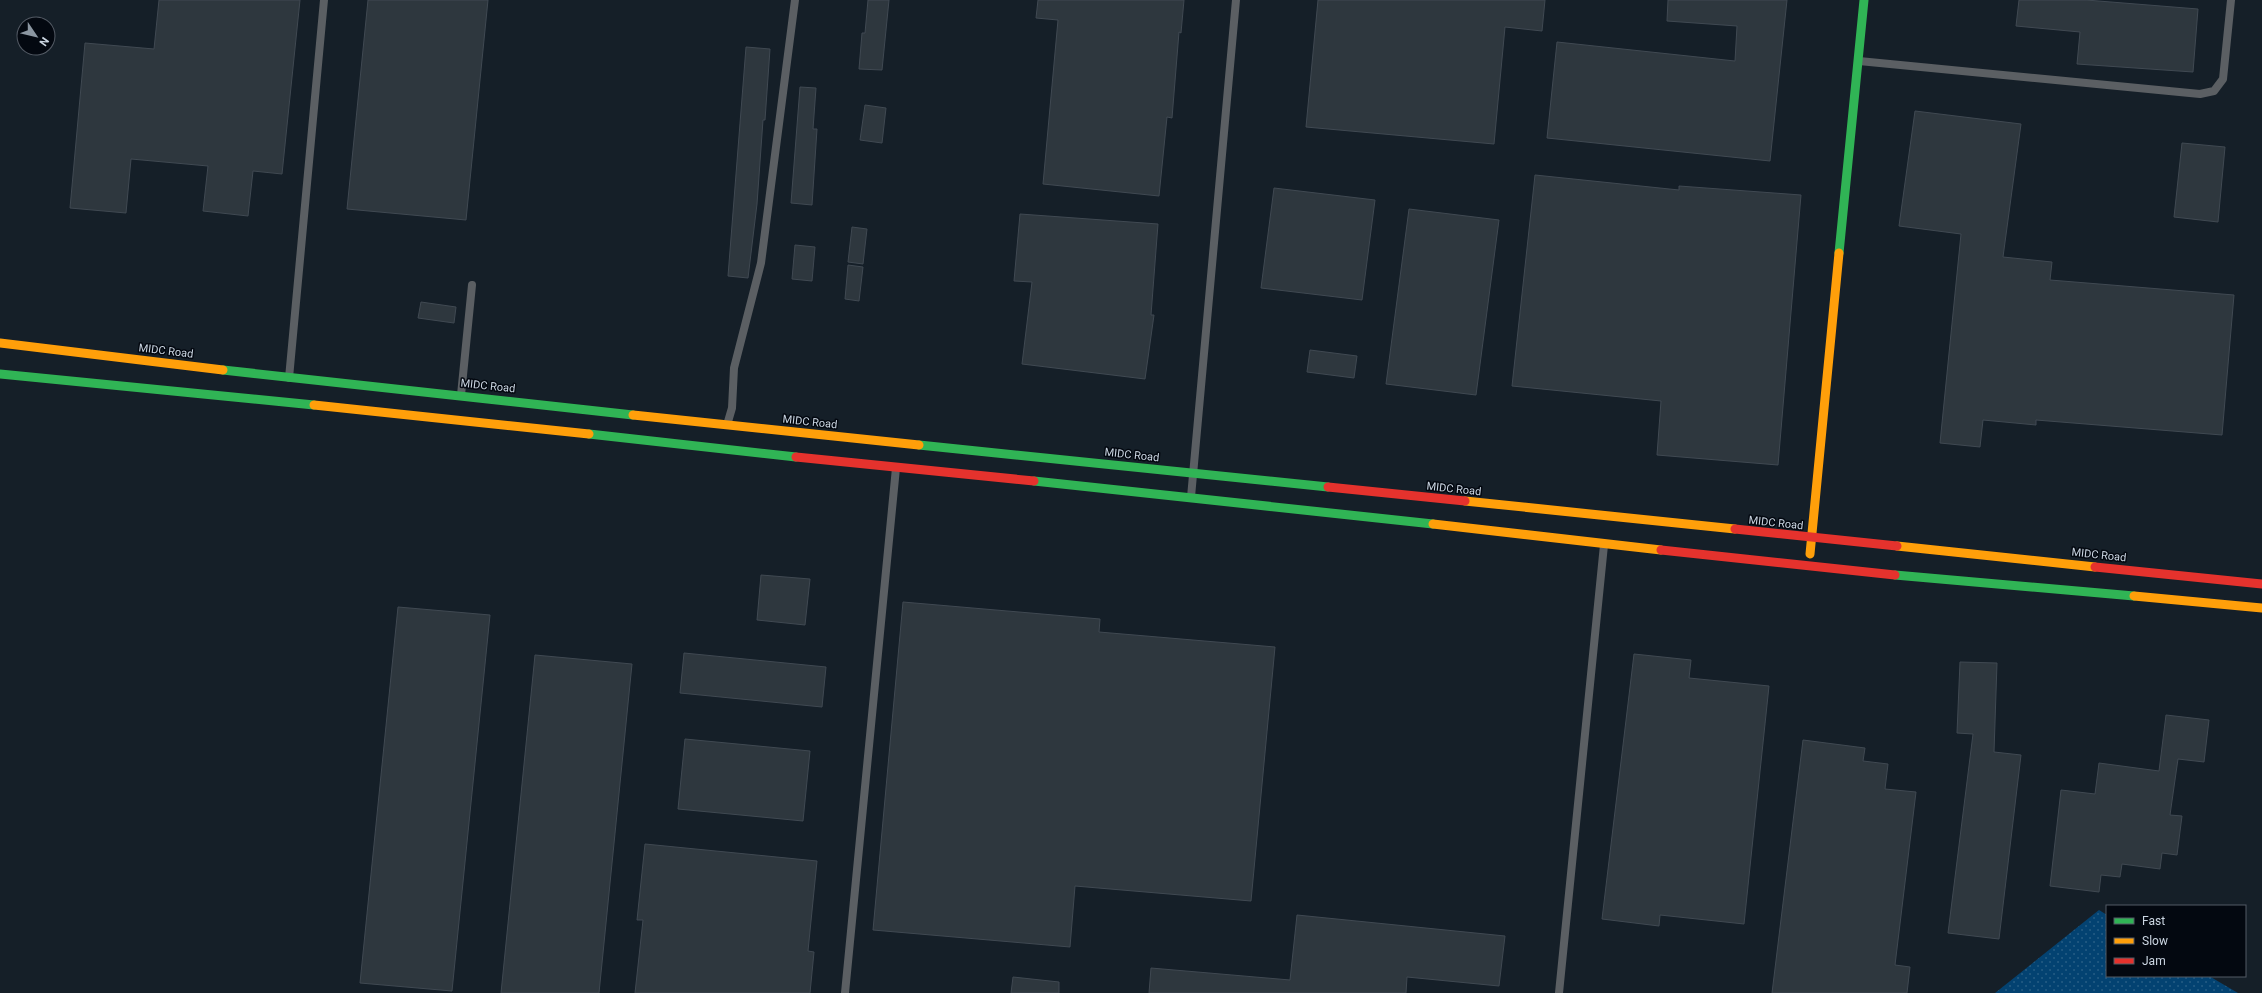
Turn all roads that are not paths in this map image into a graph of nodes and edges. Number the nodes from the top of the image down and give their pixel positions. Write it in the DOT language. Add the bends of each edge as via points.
graph roads {
  1 [pos="324,0"];
  2 [pos="795,0"];
  3 [pos="1236,0"];
  4 [pos="1864,0"];
  5 [pos="2231,0"];
  6 [pos="1859,61"];
  7 [pos="472,284"];
  8 [pos="0,343"];
  9 [pos="0,374"];
  10 [pos="289,378"];
  11 [pos="461,395"];
  12 [pos="727,425"];
  13 [pos="896,467"];
  14 [pos="1193,473"];
  15 [pos="1191,497"];
  16 [pos="1812,538"];
  17 [pos="1604,544"];
  18 [pos="1809,567"];
  19 [pos="2262,584"];
  20 [pos="2262,608"];
  21 [pos="845,993"];
  22 [pos="1558,993"];
  1 -- 10 [label="lane"];
  2 -- 12 [label="lane" via="761,263 734,368 732,408"];
  3 -- 14 [label="lane"];
  4 -- 6 [label="street"];
  5 -- 6 [label="lane" via="2223,80 2214,90 2200,94"];
  6 -- 16 [label="street"];
  7 -- 11 [label="lane"];
  8 -- 10 [label="street, MIDC Road"];
  9 -- 13 [label="street"];
  10 -- 11 [label="street, MIDC Road"];
  11 -- 12 [label="street, MIDC Road"];
  12 -- 14 [label="street, MIDC Road"];
  13 -- 15 [label="street"];
  13 -- 21 [label="lane"];
  14 -- 15 [label="lane"];
  14 -- 16 [label="street, MIDC Road"];
  15 -- 17 [label="street"];
  16 -- 18 [label="street"];
  16 -- 19 [label="street, MIDC Road"];
  17 -- 18 [label="street"];
  17 -- 22 [label="lane"];
  18 -- 20 [label="street"];
}
